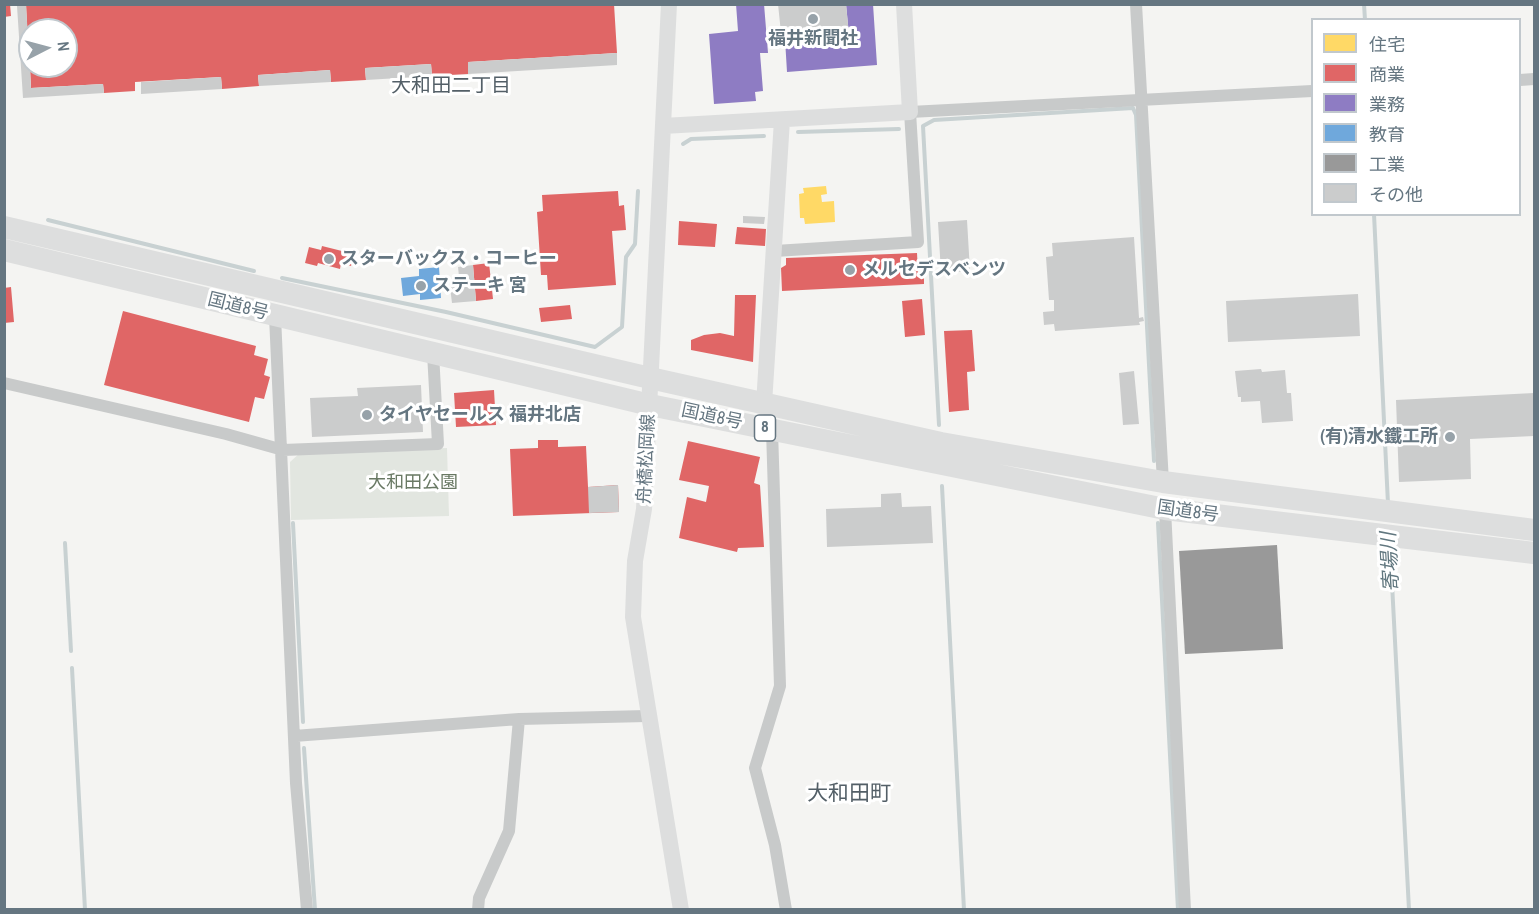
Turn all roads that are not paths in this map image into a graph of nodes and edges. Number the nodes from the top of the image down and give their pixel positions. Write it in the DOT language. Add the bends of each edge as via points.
graph roads {
  1 [pos="669,4"];
  2 [pos="904,4"];
  3 [pos="1136,4"];
  4 [pos="1311,90"];
  5 [pos="1141,100"];
  6 [pos="910,112"];
  7 [pos="782,120"];
  8 [pos="663,126"];
  9 [pos="4,227"];
  10 [pos="4,250"];
  11 [pos="774,251"];
  12 [pos="275,316"];
  13 [pos="433,353"];
  14 [pos="650,378"];
  15 [pos="4,383"];
  16 [pos="764,404"];
  17 [pos="650,405"];
  18 [pos="772,430"];
  19 [pos="283,450"];
  20 [pos="1163,482"];
  21 [pos="1164,509"];
  22 [pos="1534,530"];
  23 [pos="1534,554"];
  24 [pos="647,716"];
  25 [pos="519,719"];
  26 [pos="294,736"];
  27 [pos="307,909"];
  28 [pos="478,909"];
  29 [pos="681,909"];
  30 [pos="786,909"];
  31 [pos="1185,909"];
  1 -- 8 [label="main road, 舟橋松岡線"];
  2 -- 6 [label="main road"];
  3 -- 5 [label="street"];
  4 -- 5 [label="street"];
  5 -- 6 [label="street"];
  5 -- 20 [label="street"];
  6 -- 7 [label="main road"];
  6 -- 11 [label="street" via="918,242"];
  7 -- 8 [label="main road"];
  7 -- 11 [label="main road"];
  8 -- 14 [label="main road, 舟橋松岡線"];
  9 -- 14 [label="highway, 国道8号 / 8"];
  10 -- 12 [label="highway, 国道8号 / 8"];
  11 -- 16 [label="main road"];
  12 -- 13 [label="highway, 国道8号 / 8"];
  12 -- 19 [label="street"];
  13 -- 17 [label="highway, 国道8号 / 8"];
  13 -- 19 [label="street" via="438,444"];
  14 -- 16 [label="highway, 国道8号 / 8"];
  14 -- 17 [label="main road, 舟橋松岡線"];
  15 -- 19 [label="street"];
  16 -- 20 [label="highway, 国道8号 / 8" via="941,443"];
  17 -- 18 [label="highway, 国道8号 / 8"];
  17 -- 24 [label="main road, 舟橋松岡線" via="633,617"];
  18 -- 21 [label="highway, 国道8号 / 8"];
  18 -- 30 [label="street" via="780,686 755,768 776,845"];
  19 -- 26 [label="street"];
  20 -- 22 [label="highway, 国道8号 / 8"];
  21 -- 23 [label="highway, 国道8号 / 8"];
  21 -- 31 [label="street"];
  24 -- 25 [label="street"];
  24 -- 29 [label="main road, 舟橋松岡線"];
  25 -- 26 [label="street"];
  25 -- 28 [label="street" via="509,831 479,898"];
  26 -- 27 [label="street"];
}
